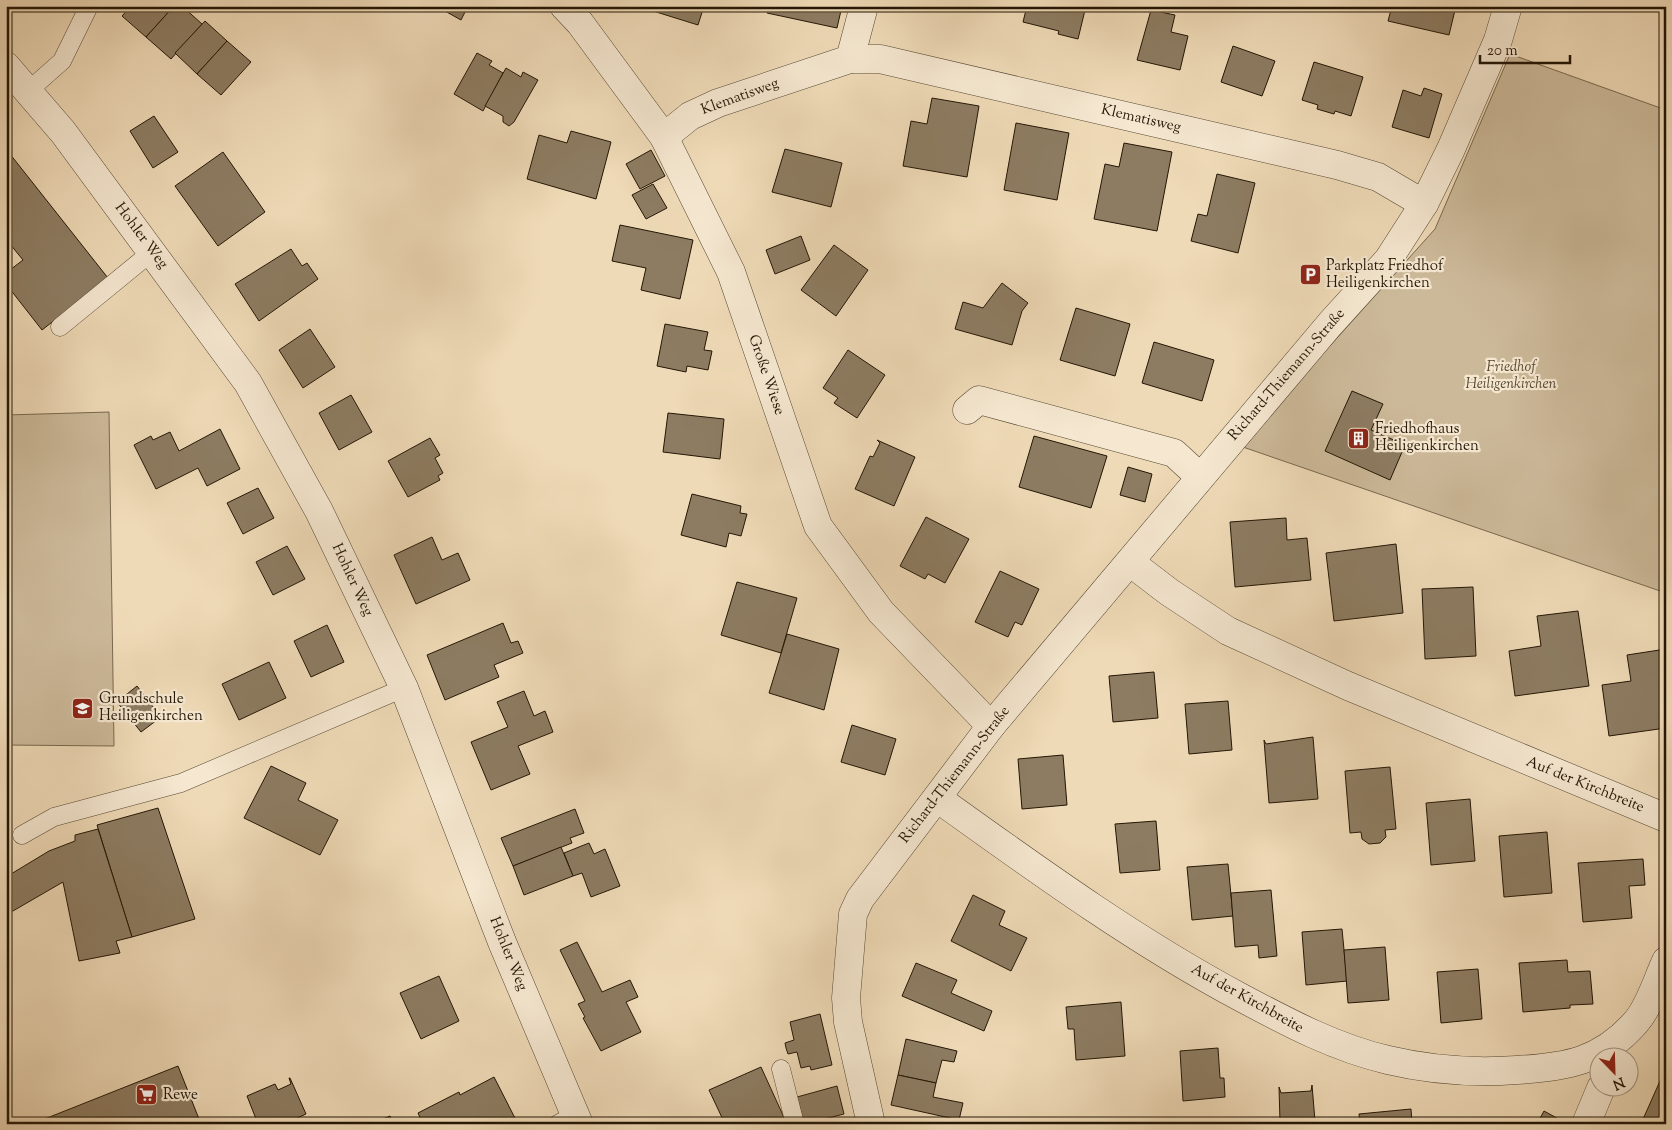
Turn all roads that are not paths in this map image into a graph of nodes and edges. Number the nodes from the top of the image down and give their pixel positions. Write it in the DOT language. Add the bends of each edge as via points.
graph roads {
  1 [pos="89,6"];
  2 [pos="564,6"];
  3 [pos="864,6"];
  4 [pos="1508,6"];
  5 [pos="850,59"];
  6 [pos="6,66"];
  7 [pos="26,92"];
  8 [pos="664,137"];
  9 [pos="1424,204"];
  10 [pos="153,251"];
  11 [pos="60,328"];
  12 [pos="967,410"];
  13 [pos="1200,477"];
  14 [pos="1131,563"];
  15 [pos="404,688"];
  16 [pos="991,726"];
  17 [pos="937,798"];
  18 [pos="1666,818"];
  19 [pos="22,835"];
  20 [pos="1666,960"];
  21 [pos="1609,1048"];
  22 [pos="1590,1059"];
  23 [pos="781,1068"];
  24 [pos="1597,1098"];
  25 [pos="571,1121"];
  26 [pos="795,1124"];
  27 [pos="872,1124"];
  28 [pos="1586,1124"];
  1 -- 7 [label="lane" via="62,61"];
  2 -- 8 [label="street, Große Wiese"];
  3 -- 5 [label="street"];
  4 -- 9 [label="street, Richard-Thiemann-Straße" via="1498,40"];
  5 -- 8 [label="street, Klematisweg" via="718,103 690,116"];
  5 -- 9 [label="street, Klematisweg" via="880,59 1337,165 1378,177"];
  6 -- 7 [label="street, Hohler Weg"];
  7 -- 10 [label="street, Hohler Weg" via="63,132"];
  8 -- 16 [label="street, Große Wiese" via="731,272 818,526 881,612"];
  9 -- 13 [label="street, Richard-Thiemann-Straße" via="1388,260"];
  10 -- 11 [label="lane"];
  10 -- 15 [label="street, Hohler Weg" via="248,383 319,511"];
  12 -- 13 [label="street" via="979,400 1174,453"];
  13 -- 14 [label="street, Richard-Thiemann-Straße"];
  14 -- 16 [label="street, Richard-Thiemann-Straße"];
  14 -- 18 [label="street, Auf der Kirchbreite" via="1228,631 1348,686"];
  15 -- 19 [label="lane" via="181,783 54,817"];
  15 -- 25 [label="street, Hohler Weg"];
  16 -- 17 [label="street, Richard-Thiemann-Straße"];
  17 -- 22 [label="street, Auf der Kirchbreite" via="1126,930 1222,987 1317,1037 1388,1060 1446,1070 1543,1068"];
  17 -- 27 [label="street, Richard-Thiemann-Straße" via="860,899 853,914 846,998 848,1022"];
  20 -- 21 [label="street, Auf der Kirchbreite" via="1637,1021"];
  23 -- 26 [label="lane"];
  24 -- 28 [label="street"];
}
